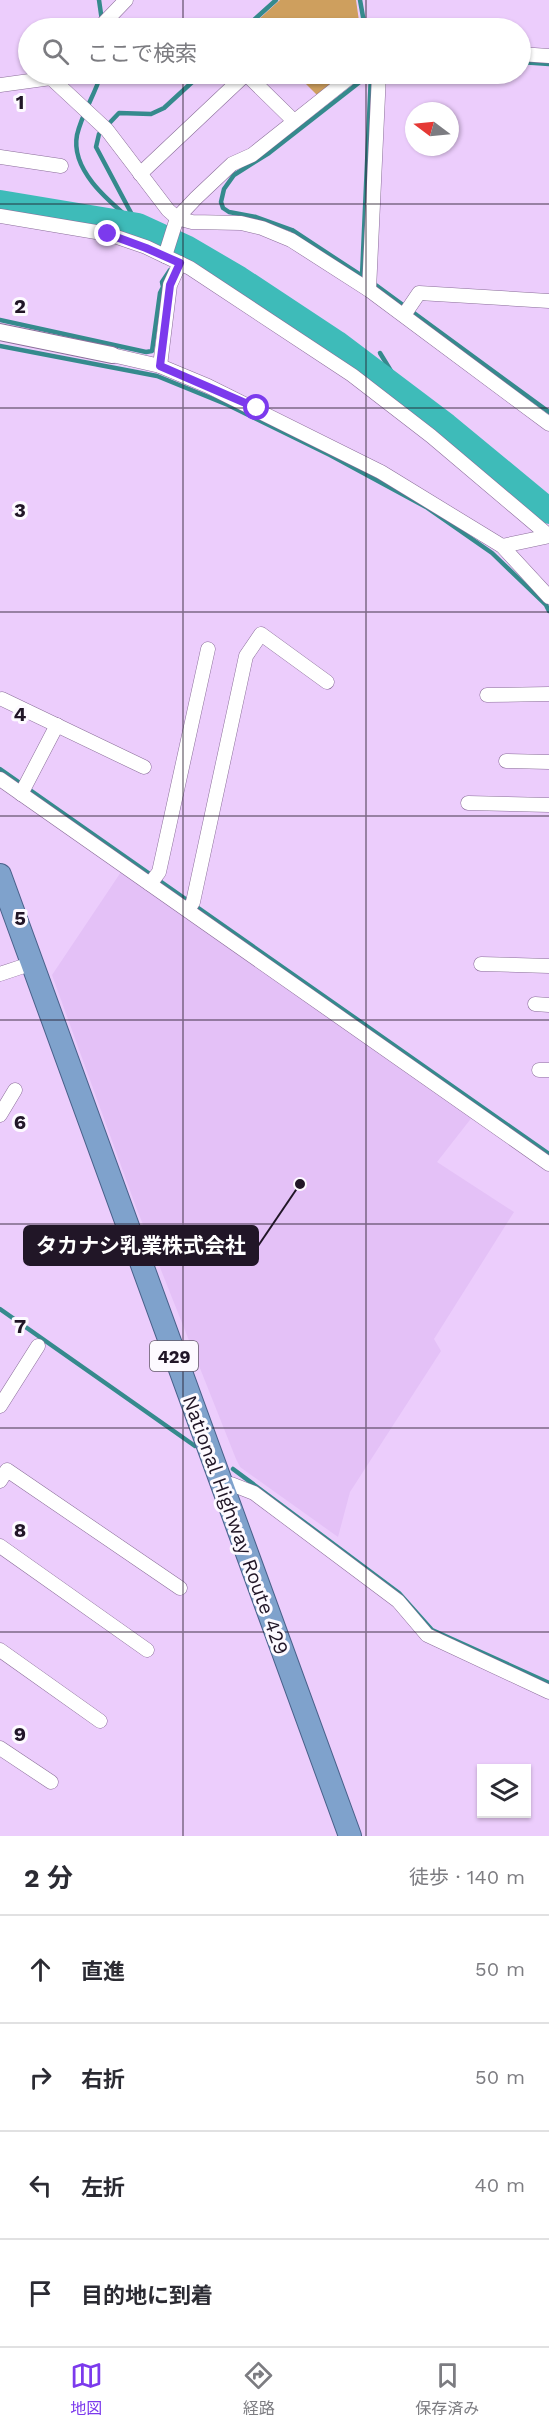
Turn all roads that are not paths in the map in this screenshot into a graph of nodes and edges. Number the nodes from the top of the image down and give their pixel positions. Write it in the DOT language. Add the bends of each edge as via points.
graph roads {
  1 [pos="126,0"];
  2 [pos="108,16"];
  3 [pos="531,55"];
  4 [pos="549,56"];
  5 [pos="18,82"];
  6 [pos="60,84"];
  7 [pos="235,84"];
  8 [pos="256,84"];
  9 [pos="341,84"];
  10 [pos="379,84"];
  11 [pos="0,85"];
  12 [pos="294,121"];
  13 [pos="0,156"];
  14 [pos="61,166"];
  15 [pos="140,174"];
  16 [pos="0,216"];
  17 [pos="176,222"];
  18 [pos="172,258"];
  19 [pos="370,284"];
  20 [pos="549,301"];
  21 [pos="407,310"];
  22 [pos="0,332"];
  23 [pos="112,355"];
  24 [pos="160,366"];
  25 [pos="549,424"];
  26 [pos="549,536"];
  27 [pos="502,546"];
  28 [pos="549,597"];
  29 [pos="208,649"];
  30 [pos="327,682"];
  31 [pos="549,694"];
  32 [pos="487,695"];
  33 [pos="2,699"];
  34 [pos="57,725"];
  35 [pos="506,761"];
  36 [pos="549,762"];
  37 [pos="144,767"];
  38 [pos="0,779"];
  39 [pos="24,789"];
  40 [pos="468,803"];
  41 [pos="549,804"];
  42 [pos="0,875"];
  43 [pos="153,880"];
  44 [pos="191,906"];
  45 [pos="33,963"];
  46 [pos="481,964"];
  47 [pos="549,966"];
  48 [pos="0,974"];
  49 [pos="15,1090"];
  50 [pos="0,1114"];
  51 [pos="549,1164"];
  52 [pos="38,1346"];
  53 [pos="0,1406"];
  54 [pos="0,1481"];
  55 [pos="220,1484"];
  56 [pos="0,1546"];
  57 [pos="180,1588"];
  58 [pos="0,1650"];
  59 [pos="147,1650"];
  60 [pos="549,1692"];
  61 [pos="100,1721"];
  62 [pos="0,1748"];
  63 [pos="51,1782"];
  64 [pos="350,1836"];
  1 -- 2 [label="street"];
  3 -- 4 [label="street"];
  5 -- 11 [label="street"];
  6 -- 15 [label="street" via="104,128"];
  7 -- 15 [label="street"];
  8 -- 12 [label="street"];
  9 -- 12 [label="street"];
  10 -- 19 [label="street"];
  12 -- 17 [label="street" via="252,154 232,164"];
  13 -- 14 [label="street"];
  15 -- 17 [label="street"];
  16 -- 18 [label="street" via="108,234"];
  17 -- 18 [label="street"];
  17 -- 19 [label="street" via="262,228"];
  18 -- 24 [label="street"];
  18 -- 26 [label="street" via="352,375"];
  19 -- 21 [label="street"];
  20 -- 21 [label="street" via="419,293"];
  21 -- 25 [label="street"];
  22 -- 23 [label="street"];
  23 -- 24 [label="street"];
  24 -- 27 [label="street" via="257,408 360,461"];
  26 -- 27 [label="street"];
  27 -- 28 [label="street"];
  29 -- 43 [label="street"];
  30 -- 44 [label="street" via="261,634 246,656"];
  31 -- 32 [label="street"];
  33 -- 34 [label="street"];
  34 -- 37 [label="street"];
  34 -- 39 [label="street"];
  35 -- 36 [label="street"];
  38 -- 39 [label="street"];
  39 -- 43 [label="street"];
  40 -- 41 [label="street"];
  42 -- 45 [label="highway, National Highway Route 429 / 429"];
  43 -- 44 [label="street"];
  44 -- 51 [label="street"];
  45 -- 48 [label="street"];
  45 -- 55 [label="highway, National Highway Route 429 / 429"];
  46 -- 47 [label="street"];
  49 -- 50 [label="street"];
  52 -- 53 [label="street"];
  54 -- 57 [label="street" via="7,1470"];
  55 -- 60 [label="street" via="254,1493 398,1601 427,1635"];
  55 -- 64 [label="highway, National Highway Route 429 / 429"];
  56 -- 59 [label="street"];
  58 -- 61 [label="street"];
  62 -- 63 [label="street"];
}
